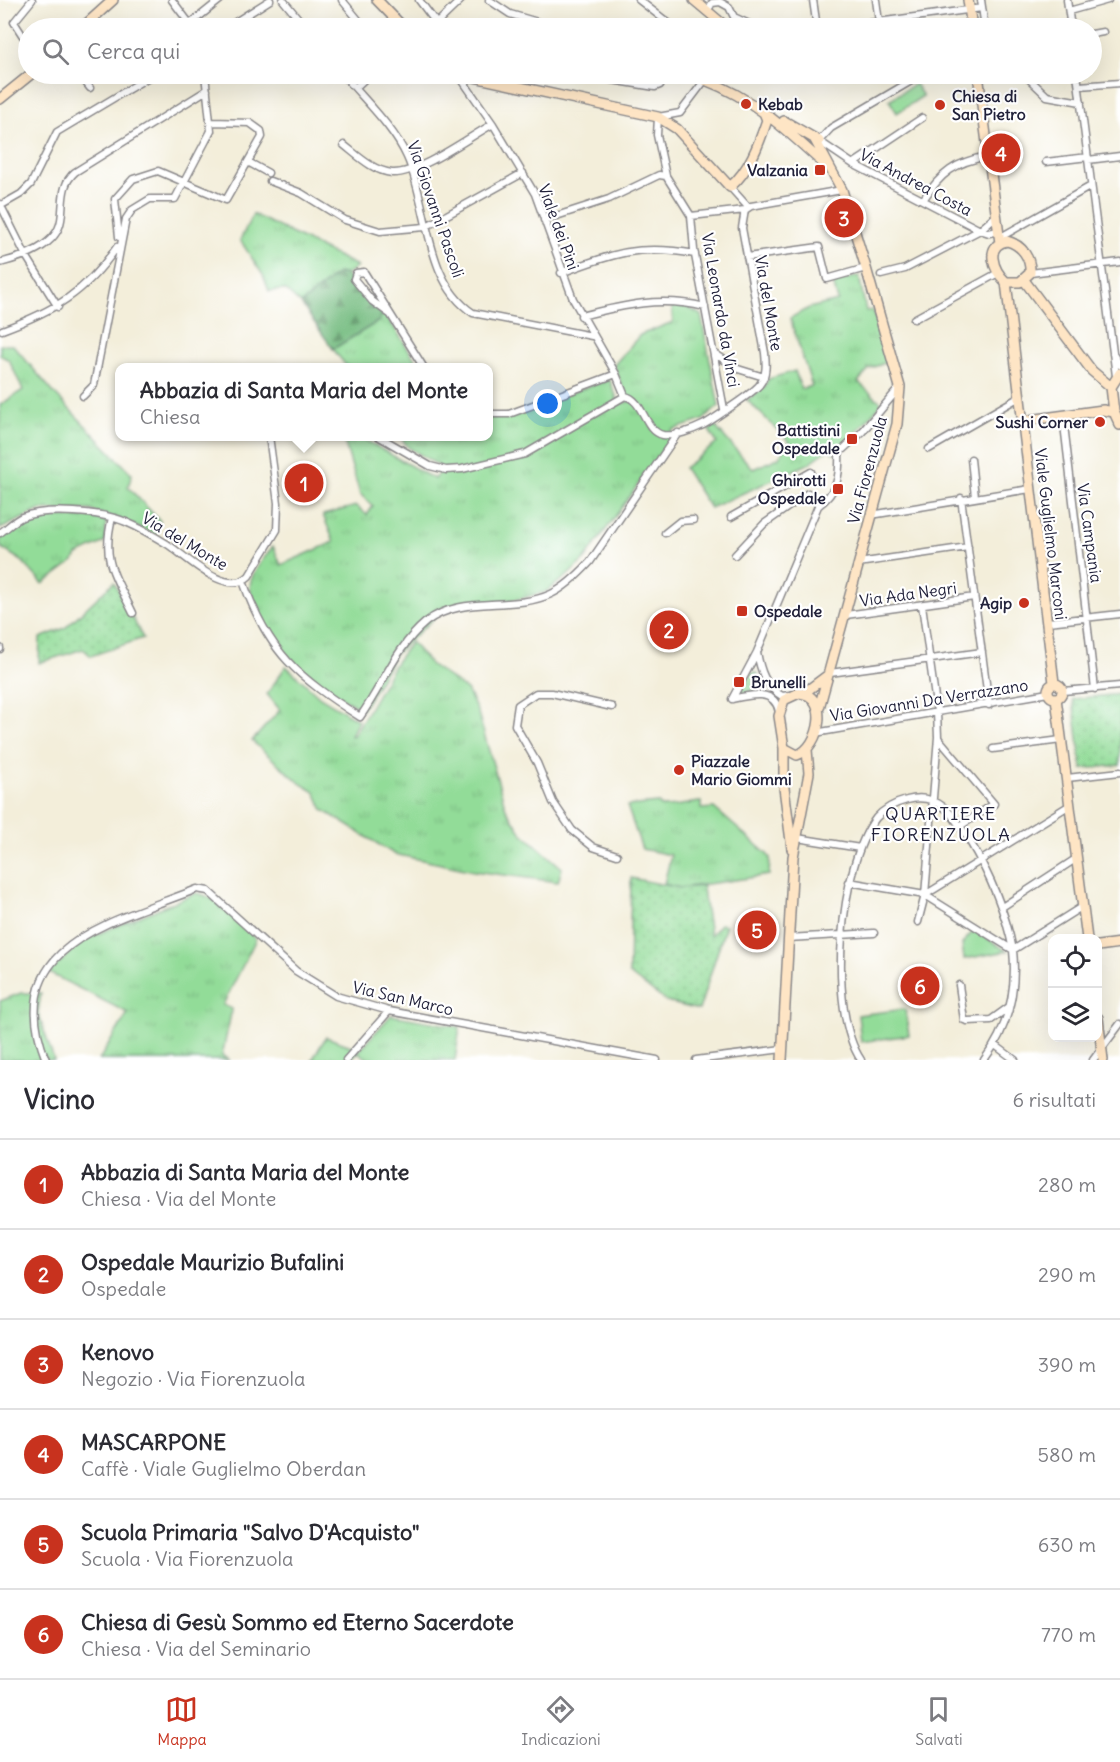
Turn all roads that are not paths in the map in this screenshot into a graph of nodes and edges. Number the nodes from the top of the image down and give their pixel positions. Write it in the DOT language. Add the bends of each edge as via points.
graph roads {
  1 [pos="32,0"];
  2 [pos="113,0"];
  3 [pos="172,0"];
  4 [pos="220,0"];
  5 [pos="270,0"];
  6 [pos="283,0"];
  7 [pos="342,0"];
  8 [pos="377,0"];
  9 [pos="419,0"];
  10 [pos="461,0"];
  11 [pos="489,0"];
  12 [pos="639,0"];
  13 [pos="694,0"];
  14 [pos="813,0"];
  15 [pos="876,0"];
  16 [pos="968,0"];
  17 [pos="981,0"];
  18 [pos="1067,0"];
  19 [pos="1108,0"];
  20 [pos="720,1"];
  21 [pos="982,8"];
  22 [pos="708,10"];
  23 [pos="970,11"];
  24 [pos="1069,11"];
  25 [pos="734,17"];
  26 [pos="93,18"];
  27 [pos="185,18"];
  28 [pos="200,18"];
  29 [pos="242,18"];
  30 [pos="298,18"];
  31 [pos="357,18"];
  32 [pos="394,18"];
  33 [pos="432,18"];
  34 [pos="445,18"];
  35 [pos="524,18"];
  36 [pos="662,18"];
  37 [pos="714,18"];
  38 [pos="816,18"];
  39 [pos="878,18"];
  40 [pos="912,18"];
  41 [pos="971,18"];
  42 [pos="984,18"];
  43 [pos="1070,18"];
  44 [pos="18,28"];
  45 [pos="1120,83"];
  46 [pos="19,84"];
  47 [pos="87,84"];
  48 [pos="138,84"];
  49 [pos="206,84"];
  50 [pos="352,84"];
  51 [pos="359,84"];
  52 [pos="466,84"];
  53 [pos="505,84"];
  54 [pos="637,84"];
  55 [pos="661,84"];
  56 [pos="701,84"];
  57 [pos="719,84"];
  58 [pos="906,84"];
  59 [pos="979,84"];
  60 [pos="1034,84"];
  61 [pos="1079,86"];
  62 [pos="90,88"];
  63 [pos="355,88"];
  64 [pos="207,90"];
  65 [pos="0,99"];
  66 [pos="1081,102"];
  67 [pos="763,110"];
  68 [pos="680,113"];
  69 [pos="658,117"];
  70 [pos="922,118"];
  71 [pos="212,122"];
  72 [pos="493,124"];
  73 [pos="780,124"];
  74 [pos="677,129"];
  75 [pos="763,130"];
  76 [pos="817,143"];
  77 [pos="344,145"];
  78 [pos="806,148"];
  79 [pos="988,156"];
  80 [pos="1120,156"];
  81 [pos="1088,158"];
  82 [pos="248,162"];
  83 [pos="1046,162"];
  84 [pos="853,164"];
  85 [pos="1004,165"];
  86 [pos="989,167"];
  87 [pos="412,170"];
  88 [pos="268,173"];
  89 [pos="523,173"];
  90 [pos="833,173"];
  91 [pos="666,176"];
  92 [pos="270,182"];
  93 [pos="185,184"];
  94 [pos="1091,186"];
  95 [pos="730,187"];
  96 [pos="842,190"];
  97 [pos="923,200"];
  98 [pos="0,205"];
  99 [pos="746,208"];
  100 [pos="691,216"];
  101 [pos="996,216"];
  102 [pos="543,220"];
  103 [pos="425,227"];
  104 [pos="980,230"];
  105 [pos="999,237"];
  106 [pos="119,244"];
  107 [pos="25,254"];
  108 [pos="695,254"];
  109 [pos="747,257"];
  110 [pos="1120,262"];
  111 [pos="0,263"];
  112 [pos="1101,264"];
  113 [pos="866,268"];
  114 [pos="561,273"];
  115 [pos="998,273"];
  116 [pos="881,275"];
  117 [pos="1027,276"];
  118 [pos="1006,282"];
  119 [pos="58,307"];
  120 [pos="705,307"];
  121 [pos="390,314"];
  122 [pos="581,316"];
  123 [pos="914,319"];
  124 [pos="2,330"];
  125 [pos="592,336"];
  126 [pos="714,353"];
  127 [pos="1113,354"];
  128 [pos="421,363"];
  129 [pos="1120,365"];
  130 [pos="616,374"];
  131 [pos="1118,375"];
  132 [pos="764,377"];
  133 [pos="900,387"];
  134 [pos="1111,387"];
  135 [pos="83,396"];
  136 [pos="625,396"];
  137 [pos="1018,398"];
  138 [pos="724,409"];
  139 [pos="1114,412"];
  140 [pos="493,414"];
  141 [pos="1063,416"];
  142 [pos="1022,421"];
  143 [pos="1120,427"];
  144 [pos="678,434"];
  145 [pos="270,441"];
  146 [pos="387,441"];
  147 [pos="929,449"];
  148 [pos="971,459"];
  149 [pos="811,472"];
  150 [pos="1030,489"];
  151 [pos="808,493"];
  152 [pos="975,497"];
  153 [pos="962,498"];
  154 [pos="871,515"];
  155 [pos="731,517"];
  156 [pos="112,518"];
  157 [pos="693,520"];
  158 [pos="0,533"];
  159 [pos="665,533"];
  160 [pos="968,547"];
  161 [pos="735,555"];
  162 [pos="857,563"];
  163 [pos="243,581"];
  164 [pos="974,597"];
  165 [pos="922,605"];
  166 [pos="133,613"];
  167 [pos="1120,614"];
  168 [pos="846,615"];
  169 [pos="1088,618"];
  170 [pos="1048,622"];
  171 [pos="757,652"];
  172 [pos="982,652"];
  173 [pos="930,659"];
  174 [pos="747,672"];
  175 [pos="830,673"];
  176 [pos="762,674"];
  177 [pos="1120,686"];
  178 [pos="1095,689"];
  179 [pos="771,693"];
  180 [pos="804,693"];
  181 [pos="1055,694"];
  182 [pos="786,695"];
  183 [pos="989,705"];
  184 [pos="612,707"];
  185 [pos="819,708"];
  186 [pos="938,712"];
  187 [pos="779,716"];
  188 [pos="815,733"];
  189 [pos="938,737"];
  190 [pos="1061,740"];
  191 [pos="783,748"];
  192 [pos="993,749"];
  193 [pos="807,750"];
  194 [pos="1120,772"];
  195 [pos="1067,778"];
  196 [pos="934,802"];
  197 [pos="1070,805"];
  198 [pos="960,826"];
  199 [pos="797,838"];
  200 [pos="860,848"];
  201 [pos="616,855"];
  202 [pos="793,857"];
  203 [pos="1077,858"];
  204 [pos="982,861"];
  205 [pos="849,882"];
  206 [pos="925,895"];
  207 [pos="1083,906"];
  208 [pos="1002,907"];
  209 [pos="918,922"];
  210 [pos="874,933"];
  211 [pos="843,934"];
  212 [pos="1086,934"];
  213 [pos="788,938"];
  214 [pos="1119,943"];
  215 [pos="1102,945"];
  216 [pos="1013,950"];
  217 [pos="959,985"];
  218 [pos="1009,1006"];
  219 [pos="389,1011"];
  220 [pos="1120,1024"];
  221 [pos="1100,1042"];
  222 [pos="995,1045"];
  223 [pos="782,1049"];
  224 [pos="1101,1049"];
  225 [pos="46,1060"];
  226 [pos="346,1060"];
  227 [pos="657,1060"];
  228 [pos="696,1060"];
  229 [pos="782,1060"];
  230 [pos="861,1060"];
  231 [pos="984,1060"];
  232 [pos="1015,1060"];
  233 [pos="1093,1060"];
  234 [pos="1102,1060"];
  1 -- 44 [label="street" via="14,22"];
  2 -- 26 [label="street"];
  3 -- 27 [label="street"];
  4 -- 28 [label="street"];
  5 -- 29 [label="street"];
  6 -- 30 [label="street"];
  7 -- 31 [label="street"];
  8 -- 32 [label="street"];
  9 -- 33 [label="street"];
  10 -- 34 [label="street"];
  11 -- 35 [label="street"];
  12 -- 36 [label="street"];
  13 -- 22 [label="street"];
  14 -- 38 [label="street"];
  15 -- 39 [label="street"];
  16 -- 23 [label="street"];
  17 -- 21 [label="street"];
  18 -- 24 [label="street"];
  19 -- 24 [label="street"];
  20 -- 22 [label="street" via="712,3"];
  20 -- 25 [label="street"];
  21 -- 23 [label="street"];
  21 -- 42 [label="street"];
  22 -- 37 [label="street"];
  23 -- 40 [label="street"];
  23 -- 41 [label="street"];
  24 -- 43 [label="street"];
  45 -- 61 [label="street"];
  46 -- 65 [label="street"];
  47 -- 62 [label="street"];
  48 -- 98 [label="street" via="57,132 31,184"];
  49 -- 64 [label="street"];
  50 -- 63 [label="street, Via Giovanni Pascoli"];
  51 -- 63 [label="street"];
  52 -- 72 [label="street, Viale dei Pini"];
  53 -- 69 [label="street"];
  54 -- 55 [label="street" via="655,87"];
  56 -- 68 [label="street"];
  57 -- 67 [label="street"];
  58 -- 76 [label="street" via="831,128"];
  59 -- 79 [label="street"];
  60 -- 66 [label="street" via="1047,96"];
  61 -- 66 [label="street"];
  63 -- 87 [label="street, Via Giovanni Pascoli" via="398,139"];
  64 -- 71 [label="street"];
  64 -- 107 [label="street" via="71,176 63,191 57,233"];
  66 -- 81 [label="street"];
  67 -- 73 [label="street, Via Fiorenzuola"];
  67 -- 75 [label="street" via="767,120"];
  67 -- 76 [label="street"];
  68 -- 69 [label="street"];
  68 -- 74 [label="street" via="675,123"];
  69 -- 74 [label="street"];
  69 -- 91 [label="street" via="657,135"];
  70 -- 84 [label="street"];
  71 -- 82 [label="street" via="250,123 261,131 262,137"];
  71 -- 93 [label="street" via="207,142"];
  72 -- 87 [label="street"];
  72 -- 89 [label="street, Viale dei Pini"];
  73 -- 75 [label="street"];
  73 -- 78 [label="street, Via Fiorenzuola"];
  74 -- 95 [label="street"];
  75 -- 95 [label="street" via="748,166"];
  76 -- 78 [label="street"];
  76 -- 84 [label="street, Via Andrea Costa"];
  76 -- 90 [label="street, Via Fiorenzuola"];
  77 -- 87 [label="street" via="368,165 392,173"];
  78 -- 90 [label="street, Via Fiorenzuola"];
  79 -- 86 [label="street"];
  79 -- 97 [label="street" via="968,160 938,177"];
  80 -- 81 [label="street"];
  81 -- 83 [label="street"];
  81 -- 94 [label="street"];
  82 -- 88 [label="street"];
  82 -- 93 [label="street" via="226,200"];
  84 -- 97 [label="street, Via Andrea Costa"];
  85 -- 86 [label="street"];
  86 -- 101 [label="street"];
  87 -- 103 [label="street, Via Giovanni Pascoli"];
  89 -- 102 [label="street, Viale dei Pini"];
  89 -- 103 [label="street"];
  90 -- 96 [label="street, Via Fiorenzuola"];
  91 -- 100 [label="street"];
  91 -- 102 [label="street" via="659,175 609,199"];
  92 -- 103 [label="street" via="302,193 345,220 380,231"];
  93 -- 106 [label="street" via="175,199 153,198 132,210"];
  93 -- 106 [label="street" via="152,171 124,186 115,199"];
  94 -- 105 [label="street"];
  94 -- 112 [label="street"];
  95 -- 99 [label="street"];
  96 -- 99 [label="street"];
  96 -- 113 [label="street, Via Fiorenzuola"];
  97 -- 104 [label="street, Via Andrea Costa"];
  98 -- 107 [label="street"];
  99 -- 100 [label="street"];
  99 -- 109 [label="street, Via del Monte" via="742,228"];
  100 -- 108 [label="street, Via Leonardo da Vinci"];
  101 -- 104 [label="street, Via Andrea Costa"];
  101 -- 105 [label="street"];
  102 -- 114 [label="street, Viale dei Pini"];
  103 -- 125 [label="street, Via Giovanni Pascoli" via="446,285 473,313"];
  104 -- 105 [label="street, Via Andrea Costa"];
  104 -- 116 [label="street" via="906,269"];
  105 -- 115 [label="street" via="992,257"];
  105 -- 117 [label="street" via="1020,248 1029,261"];
  106 -- 119 [label="street" via="83,287"];
  106 -- 135 [label="street" via="94,385"];
  107 -- 111 [label="street"];
  107 -- 119 [label="street"];
  108 -- 114 [label="street" via="645,248"];
  108 -- 120 [label="street, Via Leonardo da Vinci"];
  109 -- 113 [label="street" via="819,247 827,279"];
  109 -- 132 [label="street, Via del Monte" via="765,352"];
  110 -- 112 [label="street"];
  112 -- 117 [label="street"];
  112 -- 127 [label="street"];
  113 -- 133 [label="street, Via Fiorenzuola"];
  114 -- 122 [label="street, Viale dei Pini"];
  115 -- 118 [label="street"];
  115 -- 123 [label="street"];
  117 -- 118 [label="street" via="1015,284"];
  117 -- 134 [label="street" via="1092,371"];
  118 -- 137 [label="street, Viale Guglielmo Marconi"];
  119 -- 124 [label="street"];
  120 -- 122 [label="street" via="660,300"];
  120 -- 126 [label="street, Via Leonardo da Vinci"];
  121 -- 121 [label="street" via="364,272 356,273 354,279 361,290"];
  121 -- 128 [label="street"];
  122 -- 125 [label="street, Viale dei Pini"];
  125 -- 130 [label="street, Viale dei Pini"];
  126 -- 132 [label="street" via="738,369"];
  126 -- 138 [label="street, Via Leonardo da Vinci"];
  127 -- 129 [label="street"];
  127 -- 131 [label="street"];
  130 -- 136 [label="street, Viale dei Pini"];
  130 -- 140 [label="street" via="509,414"];
  131 -- 134 [label="street"];
  132 -- 138 [label="street, Via del Monte" via="756,389"];
  133 -- 154 [label="street, Via Fiorenzuola" via="897,424"];
  133 -- 171 [label="street" via="839,453 838,484 818,506"];
  134 -- 139 [label="street"];
  136 -- 144 [label="street" via="633,400 657,432"];
  136 -- 146 [label="street" via="525,454 462,469 439,469"];
  137 -- 142 [label="street, Viale Guglielmo Marconi"];
  137 -- 147 [label="street"];
  138 -- 144 [label="street, Via del Monte" via="704,424"];
  139 -- 141 [label="street"];
  139 -- 143 [label="street"];
  141 -- 142 [label="street"];
  141 -- 169 [label="street, Via Campania"];
  142 -- 150 [label="street, Viale Guglielmo Marconi"];
  144 -- 163 [label="street" via="579,574 551,594 514,604 456,609 426,622 393,660 360,717 287,663 257,620"];
  145 -- 163 [label="street, Via del Monte" via="278,503 277,530"];
  148 -- 152 [label="street"];
  149 -- 155 [label="street"];
  150 -- 152 [label="street"];
  150 -- 170 [label="street, Viale Guglielmo Marconi"];
  151 -- 161 [label="street" via="764,524"];
  152 -- 153 [label="street"];
  153 -- 154 [label="street"];
  153 -- 160 [label="street"];
  154 -- 162 [label="street, Via Fiorenzuola"];
  156 -- 158 [label="street, Via del Monte" via="90,513 42,513 22,517"];
  156 -- 163 [label="street, Via del Monte" via="167,544 220,580"];
  156 -- 166 [label="street" via="107,560"];
  157 -- 159 [label="street" via="680,520"];
  160 -- 162 [label="street"];
  160 -- 164 [label="street"];
  162 -- 168 [label="street, Via Fiorenzuola"];
  164 -- 165 [label="street, Via Ada Negri"];
  164 -- 172 [label="street"];
  165 -- 168 [label="street, Via Ada Negri"];
  165 -- 173 [label="street"];
  167 -- 169 [label="street"];
  168 -- 175 [label="street, Via Fiorenzuola"];
  169 -- 170 [label="street"];
  169 -- 178 [label="street, Via Campania"];
  170 -- 181 [label="street, Viale Guglielmo Marconi" via="1054,683 1061,686"];
  171 -- 174 [label="street"];
  171 -- 176 [label="street"];
  172 -- 173 [label="street"];
  172 -- 183 [label="street"];
  173 -- 175 [label="street"];
  173 -- 186 [label="street"];
  174 -- 176 [label="street" via="756,670"];
  174 -- 179 [label="street" via="732,699"];
  175 -- 180 [label="street"];
  175 -- 185 [label="street, Via Fiorenzuola"];
  176 -- 179 [label="street"];
  177 -- 178 [label="street, Via Giovanni Da Verrazzano"];
  178 -- 181 [label="street, Via Giovanni Da Verrazzano"];
  179 -- 182 [label="street"];
  179 -- 187 [label="street"];
  180 -- 182 [label="street"];
  180 -- 185 [label="street"];
  181 -- 183 [label="street, Via Giovanni Da Verrazzano"];
  181 -- 190 [label="street"];
  182 -- 187 [label="street"];
  183 -- 186 [label="street, Via Giovanni Da Verrazzano"];
  184 -- 201 [label="street" via="536,693 519,705 515,725 553,802 572,830 593,847"];
  185 -- 188 [label="street"];
  186 -- 188 [label="street, Via Giovanni Da Verrazzano"];
  186 -- 189 [label="street"];
  187 -- 191 [label="street"];
  188 -- 193 [label="street"];
  189 -- 196 [label="street"];
  189 -- 198 [label="street" via="994,804"];
  190 -- 192 [label="street"];
  190 -- 195 [label="street"];
  191 -- 193 [label="street" via="797,755"];
  191 -- 202 [label="street"];
  193 -- 199 [label="street" via="809,773"];
  194 -- 195 [label="street"];
  195 -- 197 [label="street"];
  196 -- 198 [label="street"];
  196 -- 200 [label="street" via="910,799 890,806 877,818"];
  196 -- 206 [label="street"];
  197 -- 203 [label="street"];
  197 -- 204 [label="street"];
  198 -- 204 [label="street"];
  199 -- 200 [label="street"];
  199 -- 202 [label="street"];
  200 -- 205 [label="street"];
  202 -- 213 [label="street"];
  203 -- 207 [label="street"];
  203 -- 208 [label="street"];
  204 -- 206 [label="street"];
  204 -- 208 [label="street"];
  205 -- 206 [label="street"];
  205 -- 211 [label="street"];
  206 -- 209 [label="street"];
  206 -- 216 [label="street"];
  207 -- 212 [label="street"];
  207 -- 216 [label="street"];
  208 -- 216 [label="street"];
  210 -- 211 [label="street"];
  211 -- 213 [label="street"];
  211 -- 230 [label="street" via="845,1019"];
  213 -- 223 [label="street"];
  214 -- 215 [label="street"];
  216 -- 218 [label="street" via="1015,989"];
  217 -- 218 [label="street" via="964,1020 991,1020"];
  218 -- 222 [label="street"];
  219 -- 225 [label="street, Via San Marco" via="336,996 316,985 208,891 197,889 80,936 55,956 34,990 33,1025"];
  219 -- 226 [label="street"];
  219 -- 227 [label="street, Via San Marco"];
  220 -- 224 [label="street"];
  221 -- 224 [label="street"];
  222 -- 231 [label="street"];
  222 -- 232 [label="street"];
  223 -- 228 [label="street"];
  223 -- 229 [label="street"];
  224 -- 233 [label="street"];
  224 -- 234 [label="street"];
}
